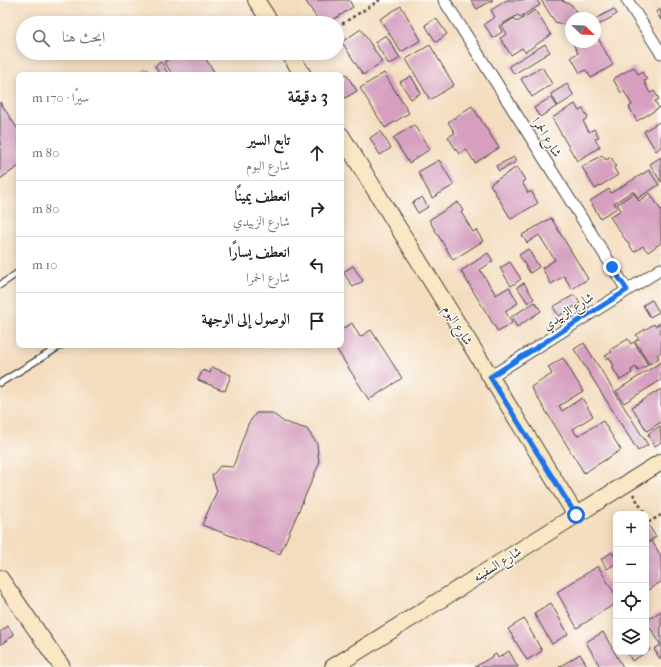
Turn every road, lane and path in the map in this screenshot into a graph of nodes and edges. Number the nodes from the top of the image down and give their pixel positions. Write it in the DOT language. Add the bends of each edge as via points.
graph roads {
  1 [pos="256,0"];
  2 [pos="380,0"];
  3 [pos="444,0"];
  4 [pos="627,0"];
  5 [pos="266,16"];
  6 [pos="344,23"];
  7 [pos="661,53"];
  8 [pos="293,60"];
  9 [pos="301,72"];
  10 [pos="344,140"];
  11 [pos="661,269"];
  12 [pos="16,274"];
  13 [pos="0,285"];
  14 [pos="627,290"];
  15 [pos="57,348"];
  16 [pos="490,377"];
  17 [pos="0,383"];
  18 [pos="661,462"];
  19 [pos="627,483"];
  20 [pos="643,511"];
  21 [pos="576,515"];
  22 [pos="661,515"];
  23 [pos="649,522"];
  24 [pos="0,578"];
  25 [pos="62,667"];
  26 [pos="333,667"];
  1 -- 5 [label="street"];
  2 -- 6 [label="path"];
  3 -- 14 [label="street, شارع الحمرا"];
  4 -- 7 [label="street"];
  8 -- 9 [label="street"];
  10 -- 16 [label="street, شارع البوم"];
  11 -- 14 [label="street, شارع الزبيدي"];
  12 -- 13 [label="lane"];
  14 -- 16 [label="street, شارع الزبيدي"];
  15 -- 17 [label="lane"];
  16 -- 21 [label="street, شارع البوم"];
  18 -- 19 [label="street, شارع السفينه"];
  19 -- 20 [label="path"];
  19 -- 21 [label="street, شارع السفينه"];
  21 -- 26 [label="street, شارع السفينه"];
  22 -- 23 [label="path"];
  24 -- 25 [label="street"];
}
